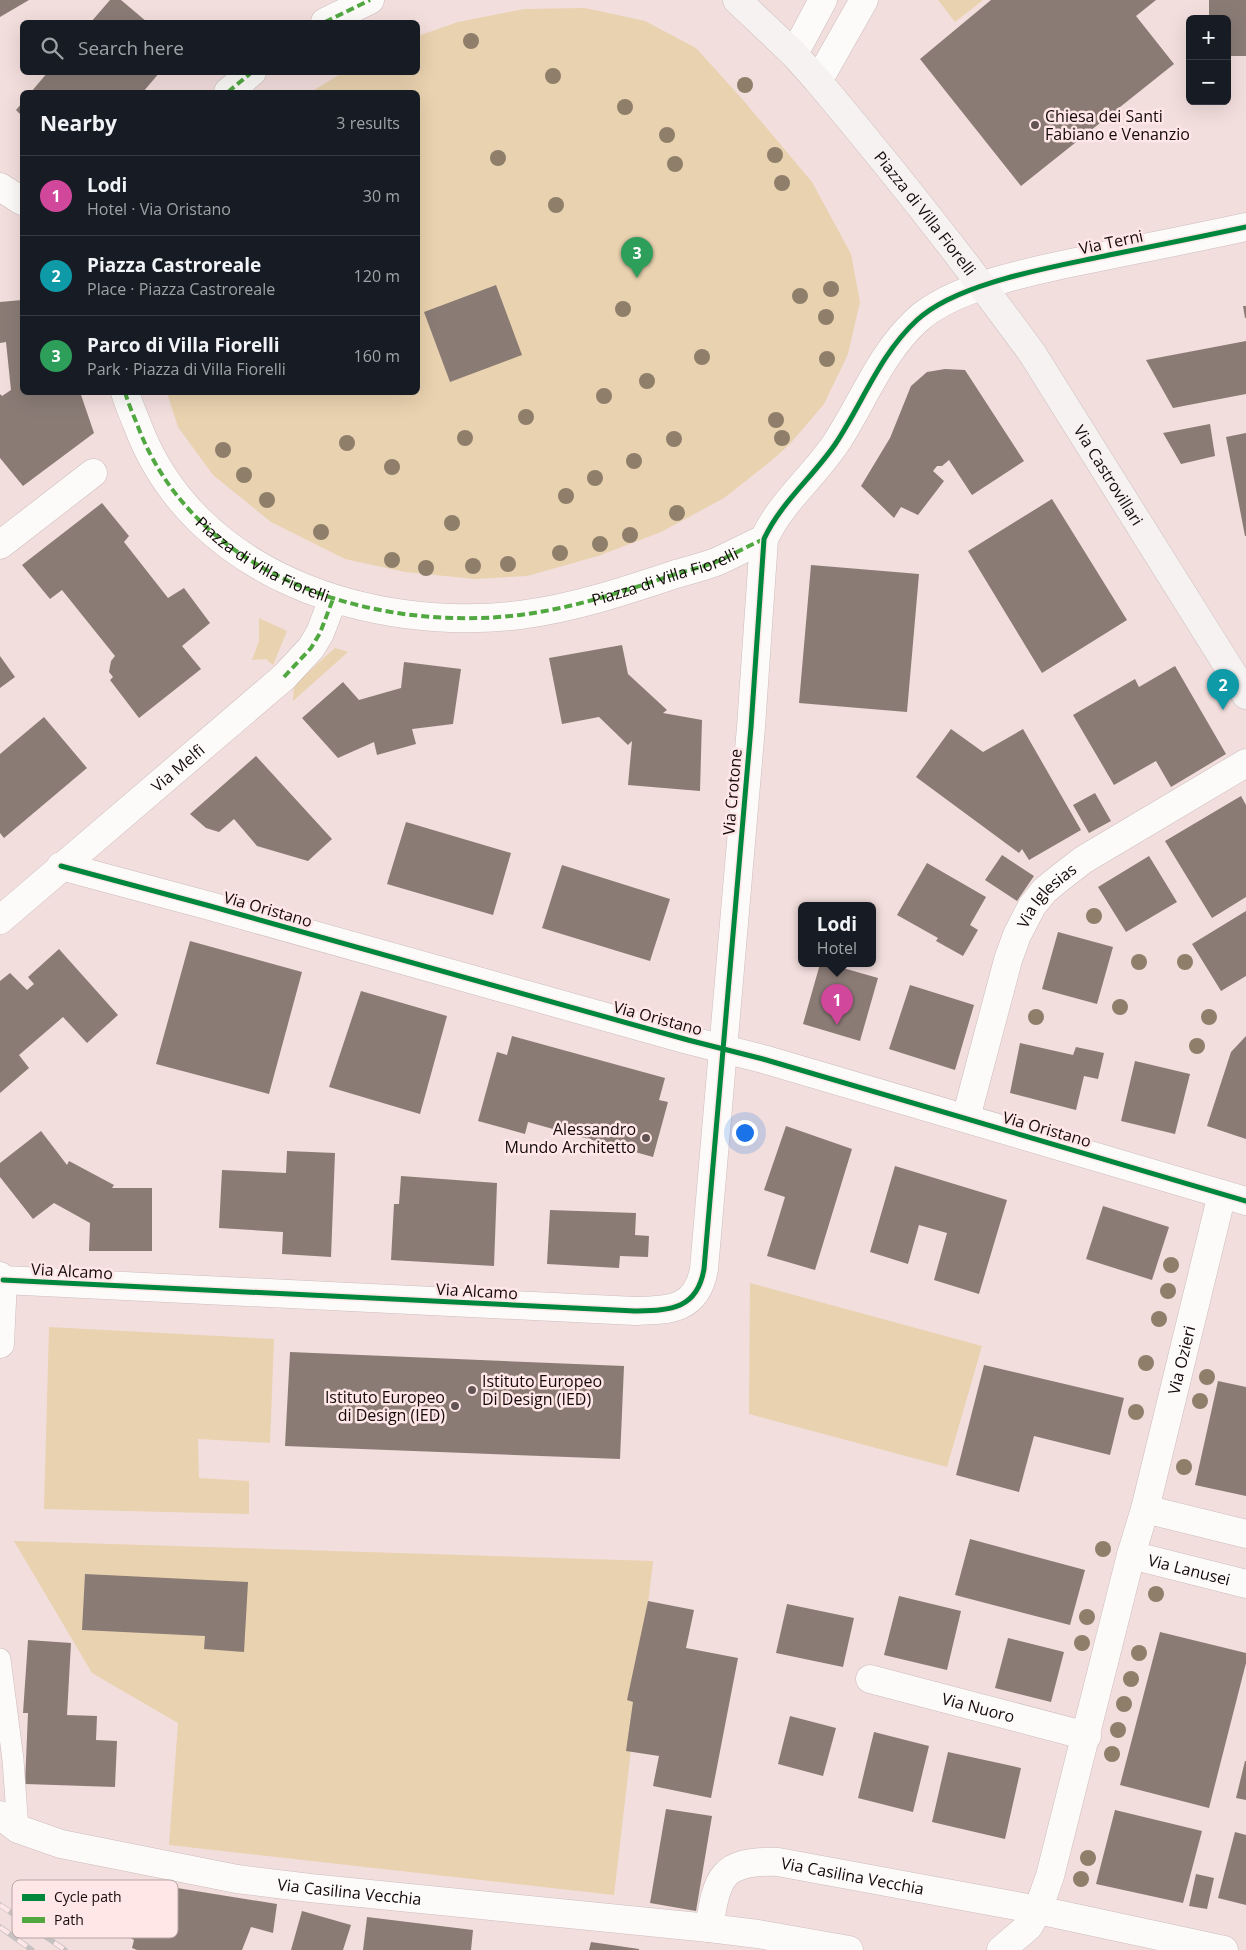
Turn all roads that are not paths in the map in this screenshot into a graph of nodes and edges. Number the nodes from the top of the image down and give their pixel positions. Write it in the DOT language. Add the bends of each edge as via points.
graph roads {
  1 [pos="370,0"];
  2 [pos="737,0"];
  3 [pos="823,0"];
  4 [pos="864,0"];
  5 [pos="330,20"];
  6 [pos="794,54"];
  7 [pos="248,75"];
  8 [pos="818,81"];
  9 [pos="230,90"];
  10 [pos="0,187"];
  11 [pos="20,199"];
  12 [pos="1246,227"];
  13 [pos="982,285"];
  14 [pos="126,395"];
  15 [pos="93,472"];
  16 [pos="764,539"];
  17 [pos="0,545"];
  18 [pos="333,599"];
  19 [pos="1238,665"];
  20 [pos="1246,695"];
  21 [pos="1246,763"];
  22 [pos="61,866"];
  23 [pos="0,920"];
  24 [pos="722,1048"];
  25 [pos="966,1118"];
  26 [pos="1234,1197"];
  27 [pos="2,1278"];
  28 [pos="0,1344"];
  29 [pos="1142,1518"];
  30 [pos="1246,1534"];
  31 [pos="1132,1555"];
  32 [pos="1246,1584"];
  33 [pos="0,1658"];
  34 [pos="870,1679"];
  35 [pos="1087,1736"];
  36 [pos="9,1822"];
  37 [pos="1038,1910"];
  38 [pos="709,1928"];
  39 [pos="849,1950"];
  40 [pos="1001,1950"];
  41 [pos="1224,1950"];
  1 -- 5 [label="street"];
  2 -- 6 [label="main road, Piazza di Villa Fiorelli"];
  3 -- 6 [label="street"];
  4 -- 8 [label="street"];
  6 -- 8 [label="main road, Piazza di Villa Fiorelli"];
  7 -- 9 [label="street"];
  8 -- 13 [label="main road, Piazza di Villa Fiorelli"];
  10 -- 11 [label="street"];
  12 -- 13 [label="street, Via Terni"];
  13 -- 16 [label="street, Piazza di Villa Fiorelli" via="928,310 898,340 832,448 779,512"];
  13 -- 19 [label="main road, Via Castrovillari" via="1032,352"];
  14 -- 18 [label="street, Piazza di Villa Fiorelli" via="156,468 189,511 219,539 249,560"];
  15 -- 17 [label="street"];
  16 -- 18 [label="street, Piazza di Villa Fiorelli" via="716,562 637,588 519,615 415,616"];
  16 -- 24 [label="street, Via Crotone" via="751,727"];
  18 -- 22 [label="street, Via Melfi" via="311,648 284,677"];
  19 -- 20 [label="main road, Via Castrovillari"];
  21 -- 25 [label="street, Via Iglesias" via="1082,860 1044,891 1032,906 1008,960"];
  22 -- 23 [label="street, Via Melfi"];
  22 -- 24 [label="street, Via Oristano"];
  24 -- 25 [label="street, Via Oristano"];
  24 -- 27 [label="street, Via Alcamo" via="704,1269 693,1296 677,1308 625,1310"];
  25 -- 26 [label="street, Via Oristano"];
  26 -- 29 [label="street, Via Ozieri"];
  27 -- 28 [label="street"];
  29 -- 30 [label="street"];
  29 -- 31 [label="street"];
  31 -- 32 [label="street, Via Lanusei"];
  31 -- 35 [label="street"];
  33 -- 36 [label="lane" via="13,1760"];
  34 -- 35 [label="street, Via Nuoro"];
  35 -- 37 [label="street"];
  36 -- 38 [label="street, Via Casilina Vecchia" via="61,1844 237,1878"];
  37 -- 38 [label="street, Via Casilina Vecchia" via="778,1862 756,1862 732,1869 719,1881"];
  37 -- 40 [label="street" via="1029,1926"];
  37 -- 41 [label="street, Via Casilina Vecchia"];
  38 -- 39 [label="street, Via Casilina Vecchia"];
}
